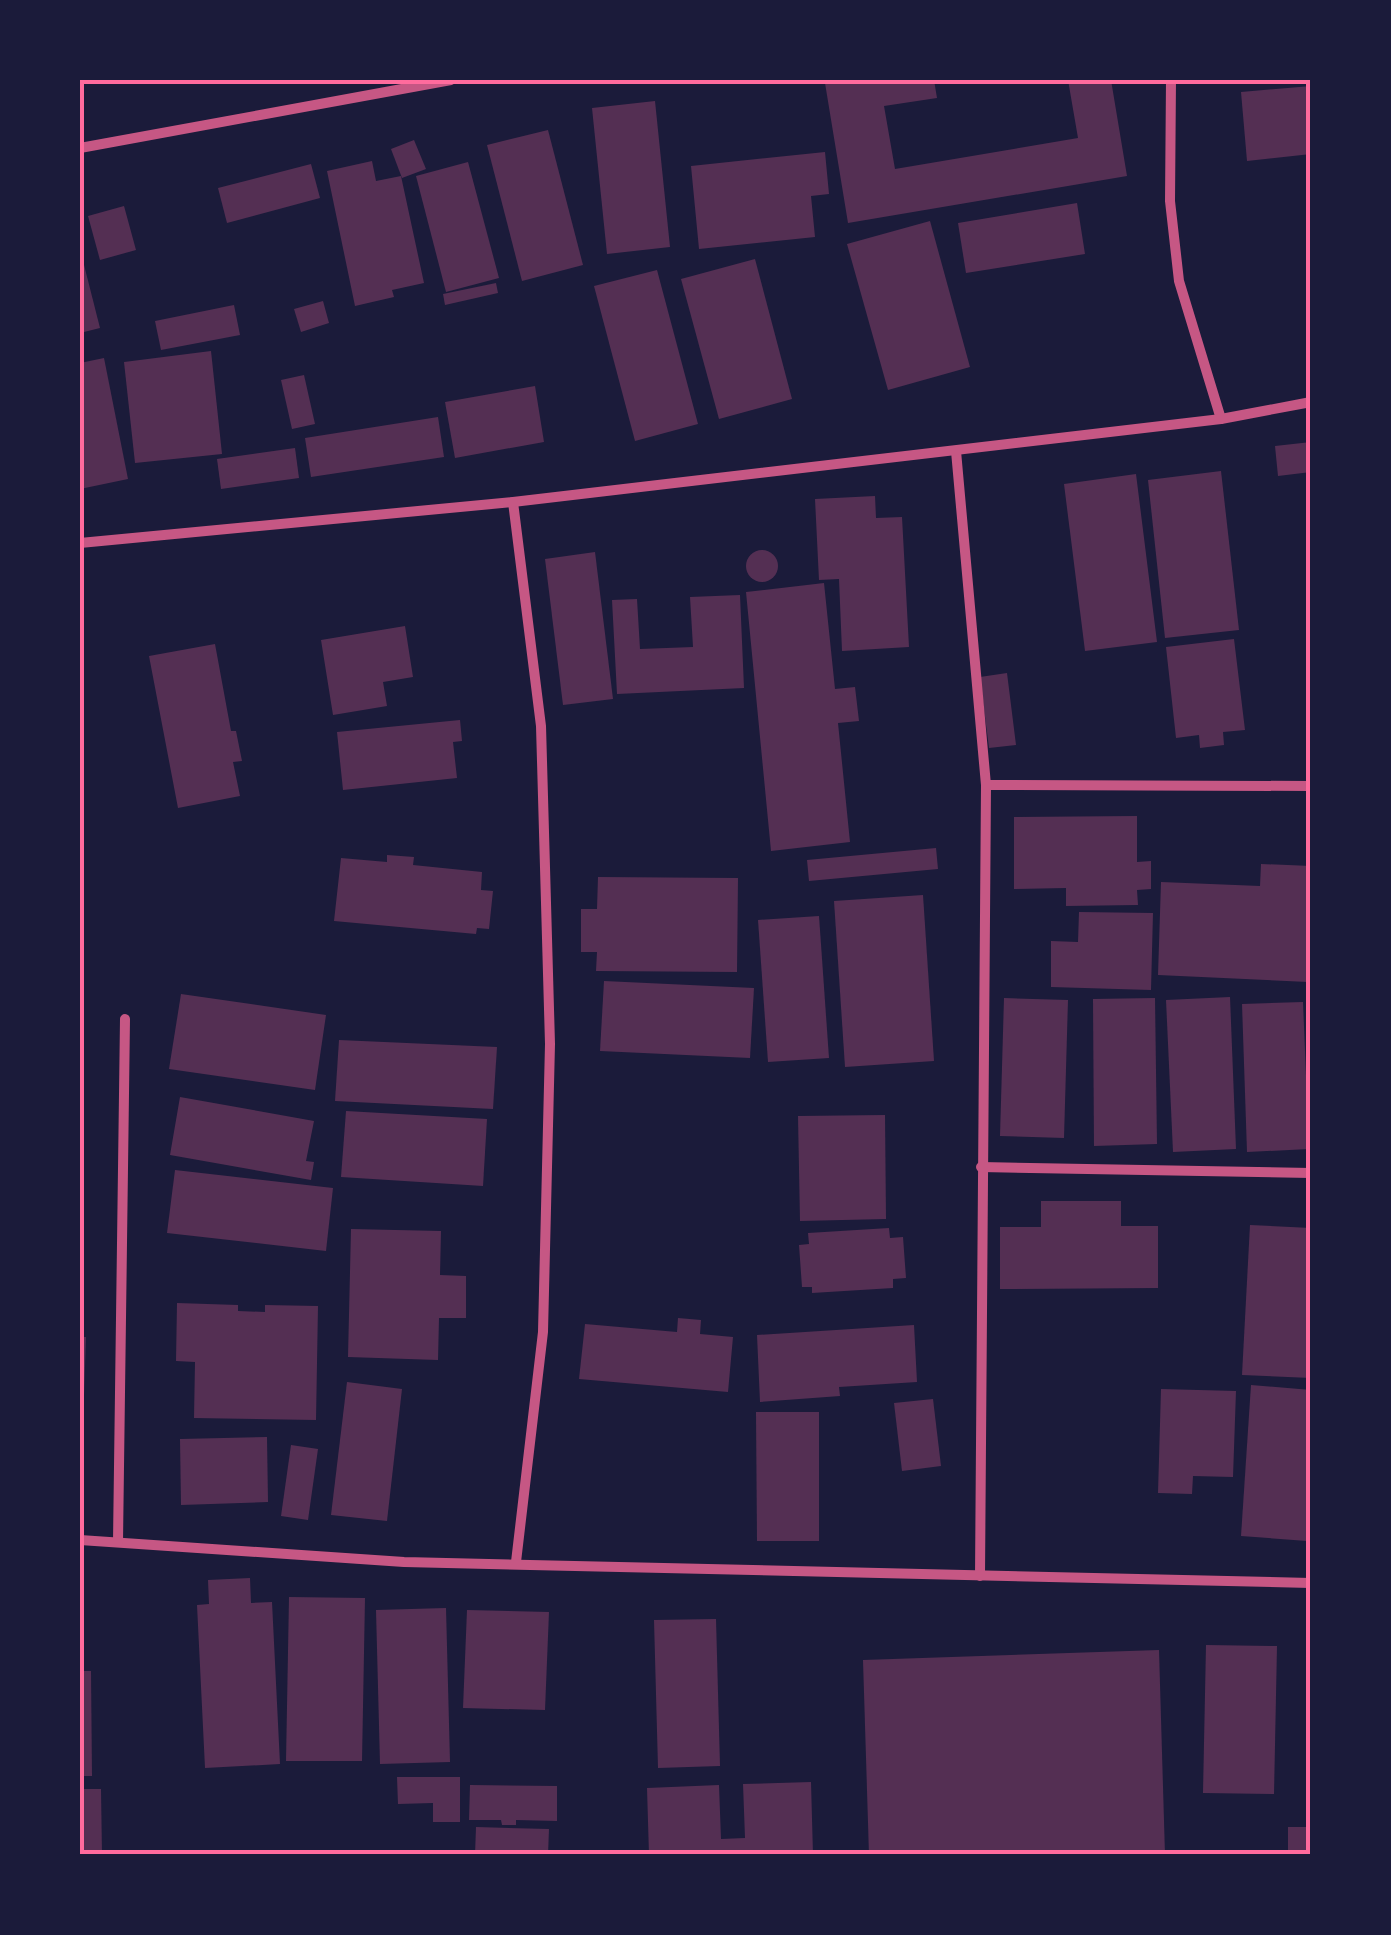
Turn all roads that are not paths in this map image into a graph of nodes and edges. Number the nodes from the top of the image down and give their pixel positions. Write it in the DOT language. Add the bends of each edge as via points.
graph roads {
  1 [pos="451,80"];
  2 [pos="1171,80"];
  3 [pos="80,148"];
  4 [pos="1311,402"];
  5 [pos="1221,419"];
  6 [pos="956,451"];
  7 [pos="513,502"];
  8 [pos="80,544"];
  9 [pos="986,785"];
  10 [pos="1311,786"];
  11 [pos="124,1019"];
  12 [pos="981,1166"];
  13 [pos="1311,1173"];
  14 [pos="80,1540"];
  15 [pos="118,1542"];
  16 [pos="516,1562"];
  17 [pos="980,1576"];
  18 [pos="1311,1583"];
  1 -- 3 [label="street"];
  2 -- 5 [label="street" via="1170,202 1179,280"];
  4 -- 5 [label="street"];
  5 -- 6 [label="street"];
  6 -- 7 [label="street"];
  6 -- 9 [label="street"];
  7 -- 8 [label="street"];
  7 -- 16 [label="street" via="541,726 550,1044 543,1332"];
  9 -- 10 [label="street"];
  9 -- 12 [label="street"];
  11 -- 15 [label="street"];
  12 -- 13 [label="street"];
  12 -- 17 [label="street"];
  14 -- 15 [label="street"];
  15 -- 16 [label="street" via="404,1562"];
  16 -- 17 [label="street"];
  17 -- 18 [label="street"];
}
